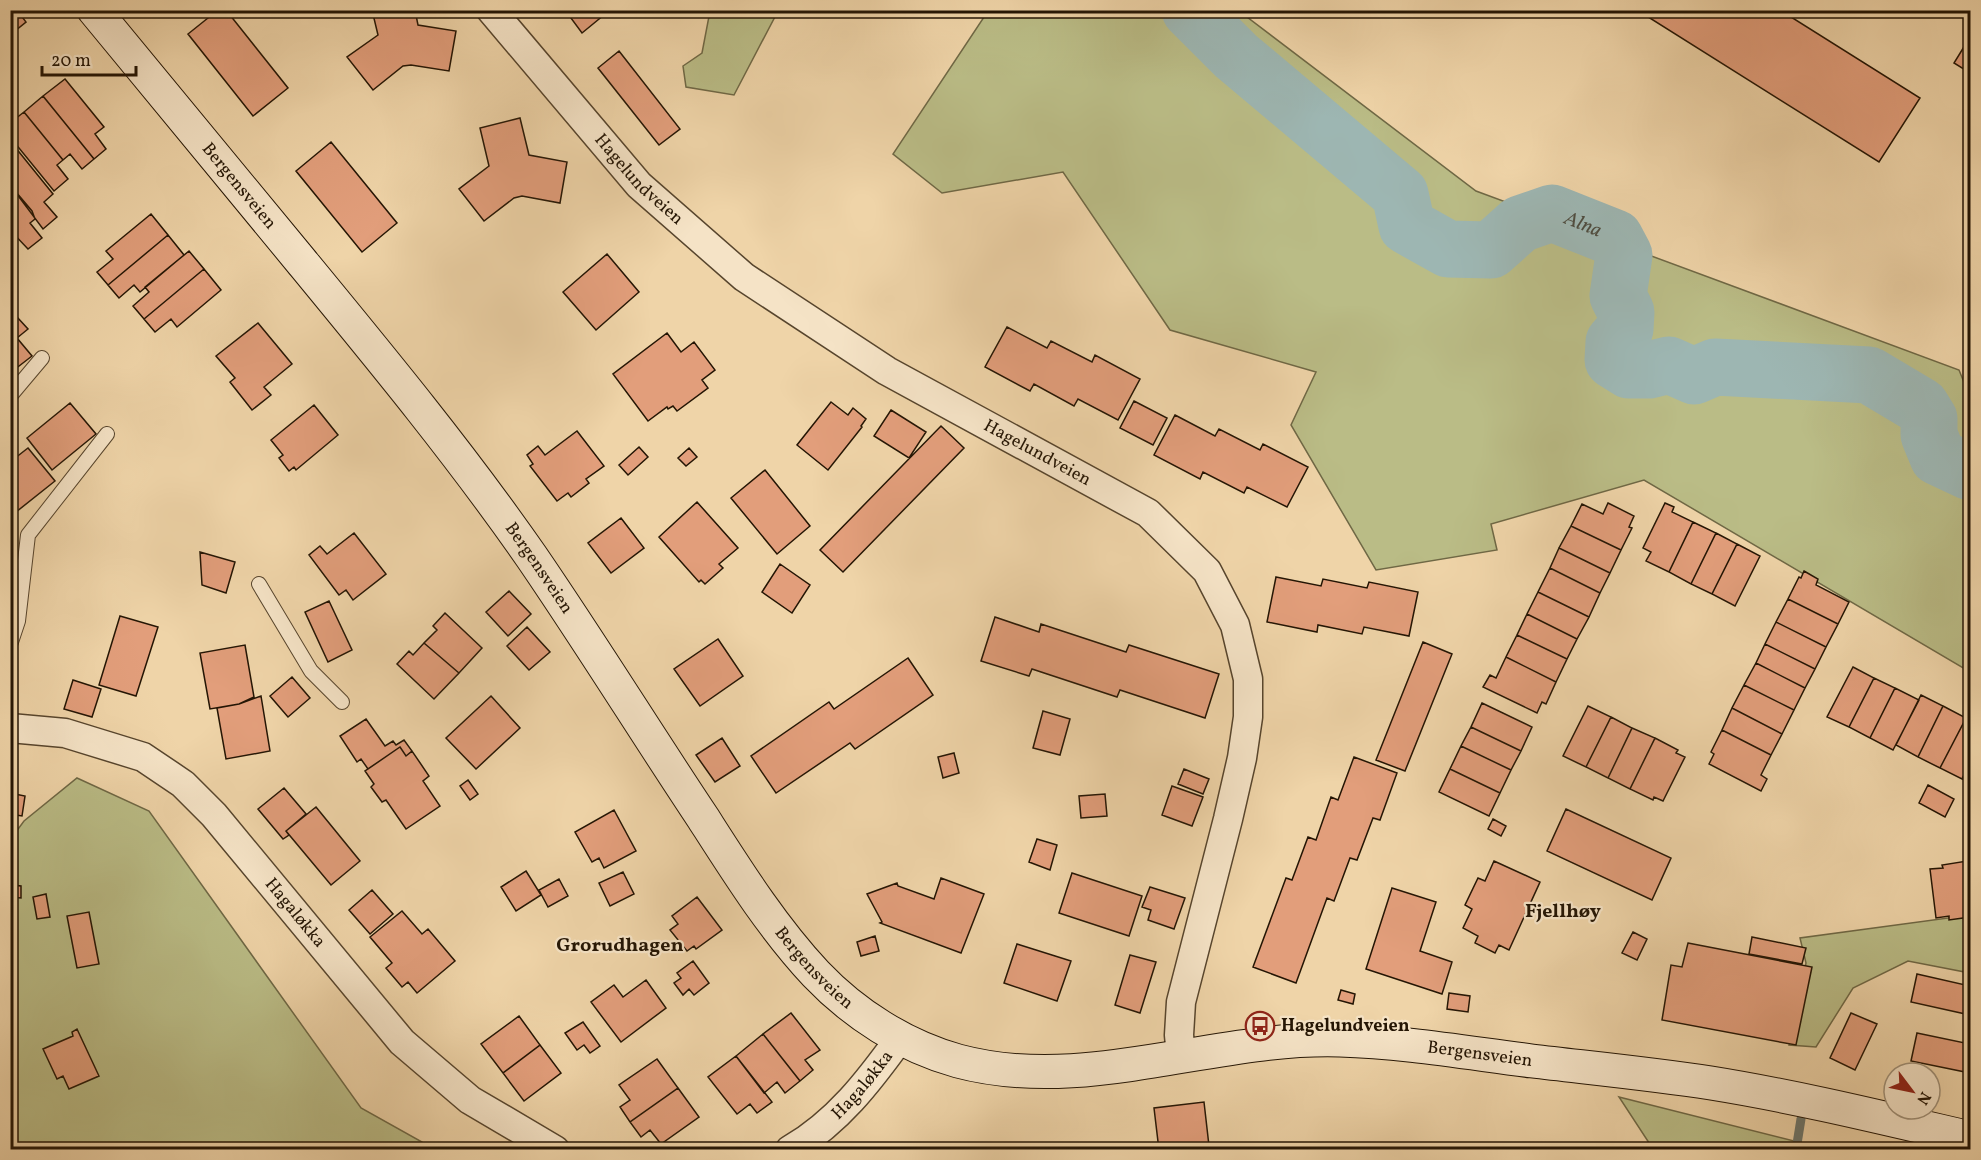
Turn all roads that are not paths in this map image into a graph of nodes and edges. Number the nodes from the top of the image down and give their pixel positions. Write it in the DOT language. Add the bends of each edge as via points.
graph roads {
  1 [pos="94,10"];
  2 [pos="491,10"];
  3 [pos="42,358"];
  4 [pos="10,396"];
  5 [pos="107,434"];
  6 [pos="259,584"];
  7 [pos="10,645"];
  8 [pos="342,702"];
  9 [pos="10,728"];
  10 [pos="900,1038"];
  11 [pos="1181,1056"];
  12 [pos="1971,1138"];
  13 [pos="555,1149"];
  14 [pos="790,1149"];
  1 -- 10 [label="street, Bergensveien" via="358,330 487,495 790,944 841,998"];
  2 -- 11 [label="street, Hagelundveien" via="639,185 744,277 887,370 1148,513 1207,571 1235,625 1248,679 1248,717 1228,819 1181,1002"];
  3 -- 4 [label="lane"];
  5 -- 7 [label="lane" via="28,535 18,621"];
  6 -- 8 [label="lane" via="311,670"];
  9 -- 13 [label="street, Hagaløkka" via="65,734 143,757 183,784 214,815 402,1041 470,1100"];
  10 -- 11 [label="street, Bergensveien" via="926,1051 995,1069 1093,1069"];
  10 -- 14 [label="street, Hagaløkka" via="850,1102"];
  11 -- 12 [label="street, Bergensveien" via="1306,1040 1403,1045 1705,1082"];
}
